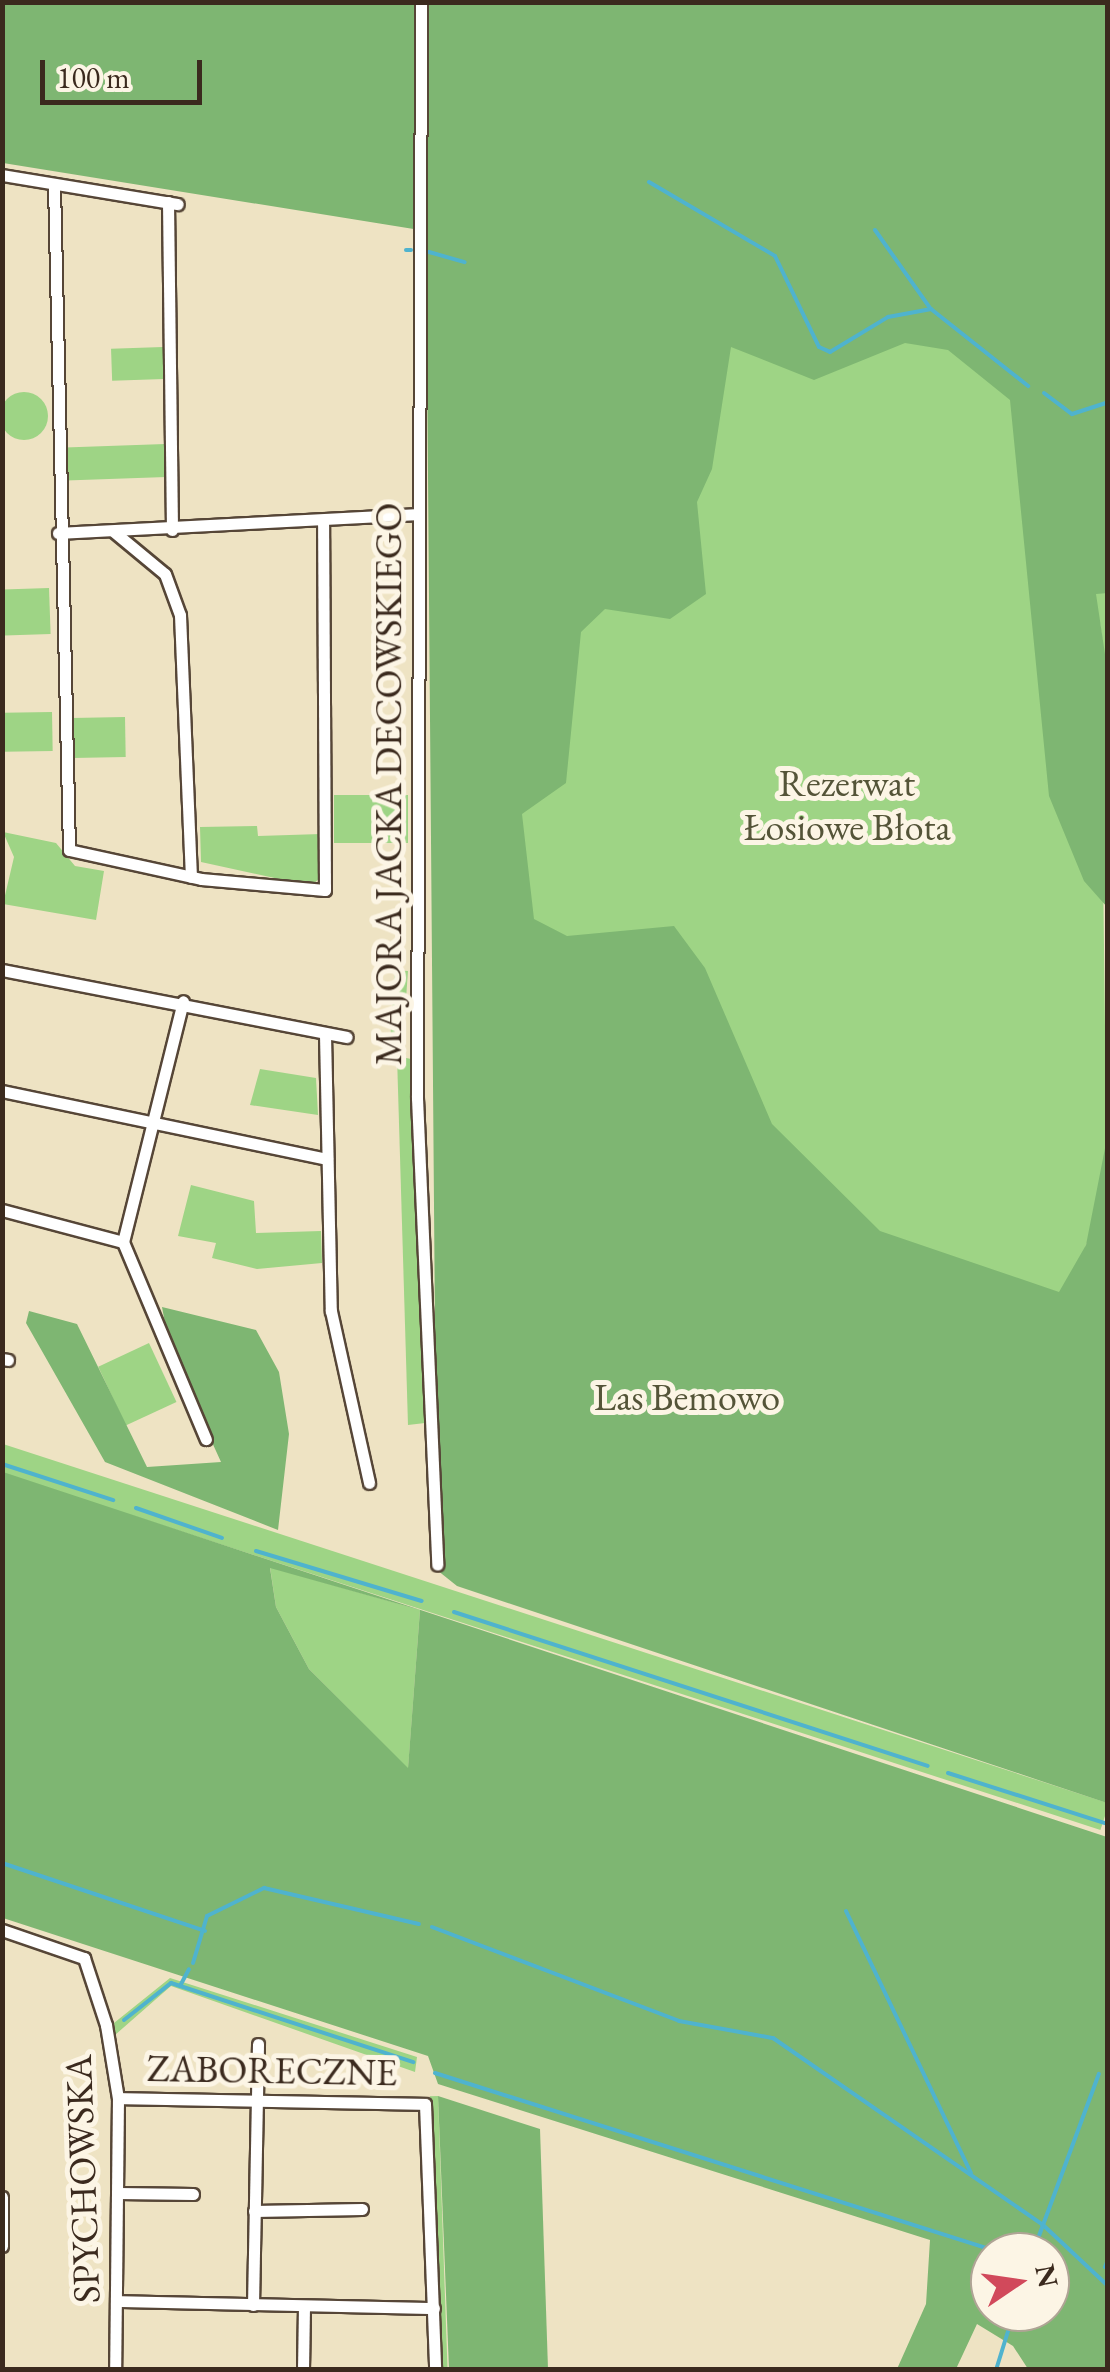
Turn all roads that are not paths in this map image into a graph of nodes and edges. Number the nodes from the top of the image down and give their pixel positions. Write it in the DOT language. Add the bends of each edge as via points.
graph roads {
  1 [pos="421,2"];
  2 [pos="2,175"];
  3 [pos="54,184"];
  4 [pos="419,514"];
  5 [pos="322,522"];
  6 [pos="172,530"];
  7 [pos="113,532"];
  8 [pos="58,533"];
  9 [pos="192,877"];
  10 [pos="2,970"];
  11 [pos="183,1002"];
  12 [pos="325,1034"];
  13 [pos="347,1036"];
  14 [pos="2,1090"];
  15 [pos="150,1129"];
  16 [pos="327,1160"];
  17 [pos="3,1211"];
  18 [pos="123,1242"];
  19 [pos="206,1439"];
  20 [pos="369,1483"];
  21 [pos="437,1565"];
  22 [pos="2,1930"];
  23 [pos="258,2044"];
  24 [pos="118,2098"];
  25 [pos="255,2100"];
  26 [pos="118,2193"];
  27 [pos="193,2194"];
  28 [pos="2,2197"];
  29 [pos="362,2209"];
  30 [pos="254,2210"];
  31 [pos="2,2246"];
  32 [pos="116,2301"];
  33 [pos="253,2305"];
  34 [pos="304,2307"];
  35 [pos="434,2308"];
  36 [pos="115,2370"];
  37 [pos="303,2370"];
  38 [pos="435,2370"];
  1 -- 4 [label="street, MAJORA JACKA DECOWSKIEGO"];
  2 -- 3 [label="street"];
  3 -- 6 [label="street" via="173,203"];
  3 -- 8 [label="street"];
  4 -- 5 [label="street"];
  4 -- 21 [label="street, MAJORA JACKA DECOWSKIEGO" via="417,1098"];
  5 -- 6 [label="street"];
  5 -- 9 [label="street" via="325,890"];
  6 -- 7 [label="street"];
  7 -- 8 [label="street"];
  7 -- 9 [label="street" via="165,574 180,615"];
  8 -- 9 [label="street" via="66,840 88,859"];
  10 -- 11 [label="street"];
  11 -- 12 [label="street"];
  11 -- 15 [label="street"];
  12 -- 13 [label="street"];
  12 -- 16 [label="street"];
  14 -- 15 [label="street"];
  15 -- 16 [label="street"];
  15 -- 18 [label="street"];
  16 -- 20 [label="street" via="332,1319"];
  17 -- 18 [label="street"];
  18 -- 19 [label="street"];
  22 -- 24 [label="street, SPYCHOWSKA" via="84,1958"];
  23 -- 25 [label="street"];
  24 -- 25 [label="street, ZABORECZNE"];
  24 -- 26 [label="street, SPYCHOWSKA"];
  25 -- 30 [label="street"];
  25 -- 35 [label="street, ZABORECZNE" via="425,2104"];
  26 -- 27 [label="street"];
  26 -- 32 [label="street, SPYCHOWSKA"];
  28 -- 31 [label="street"];
  29 -- 30 [label="street"];
  30 -- 33 [label="street"];
  32 -- 33 [label="street"];
  32 -- 36 [label="street, SPYCHOWSKA"];
  33 -- 34 [label="street"];
  34 -- 35 [label="street"];
  34 -- 37 [label="street"];
  35 -- 38 [label="street"];
}
